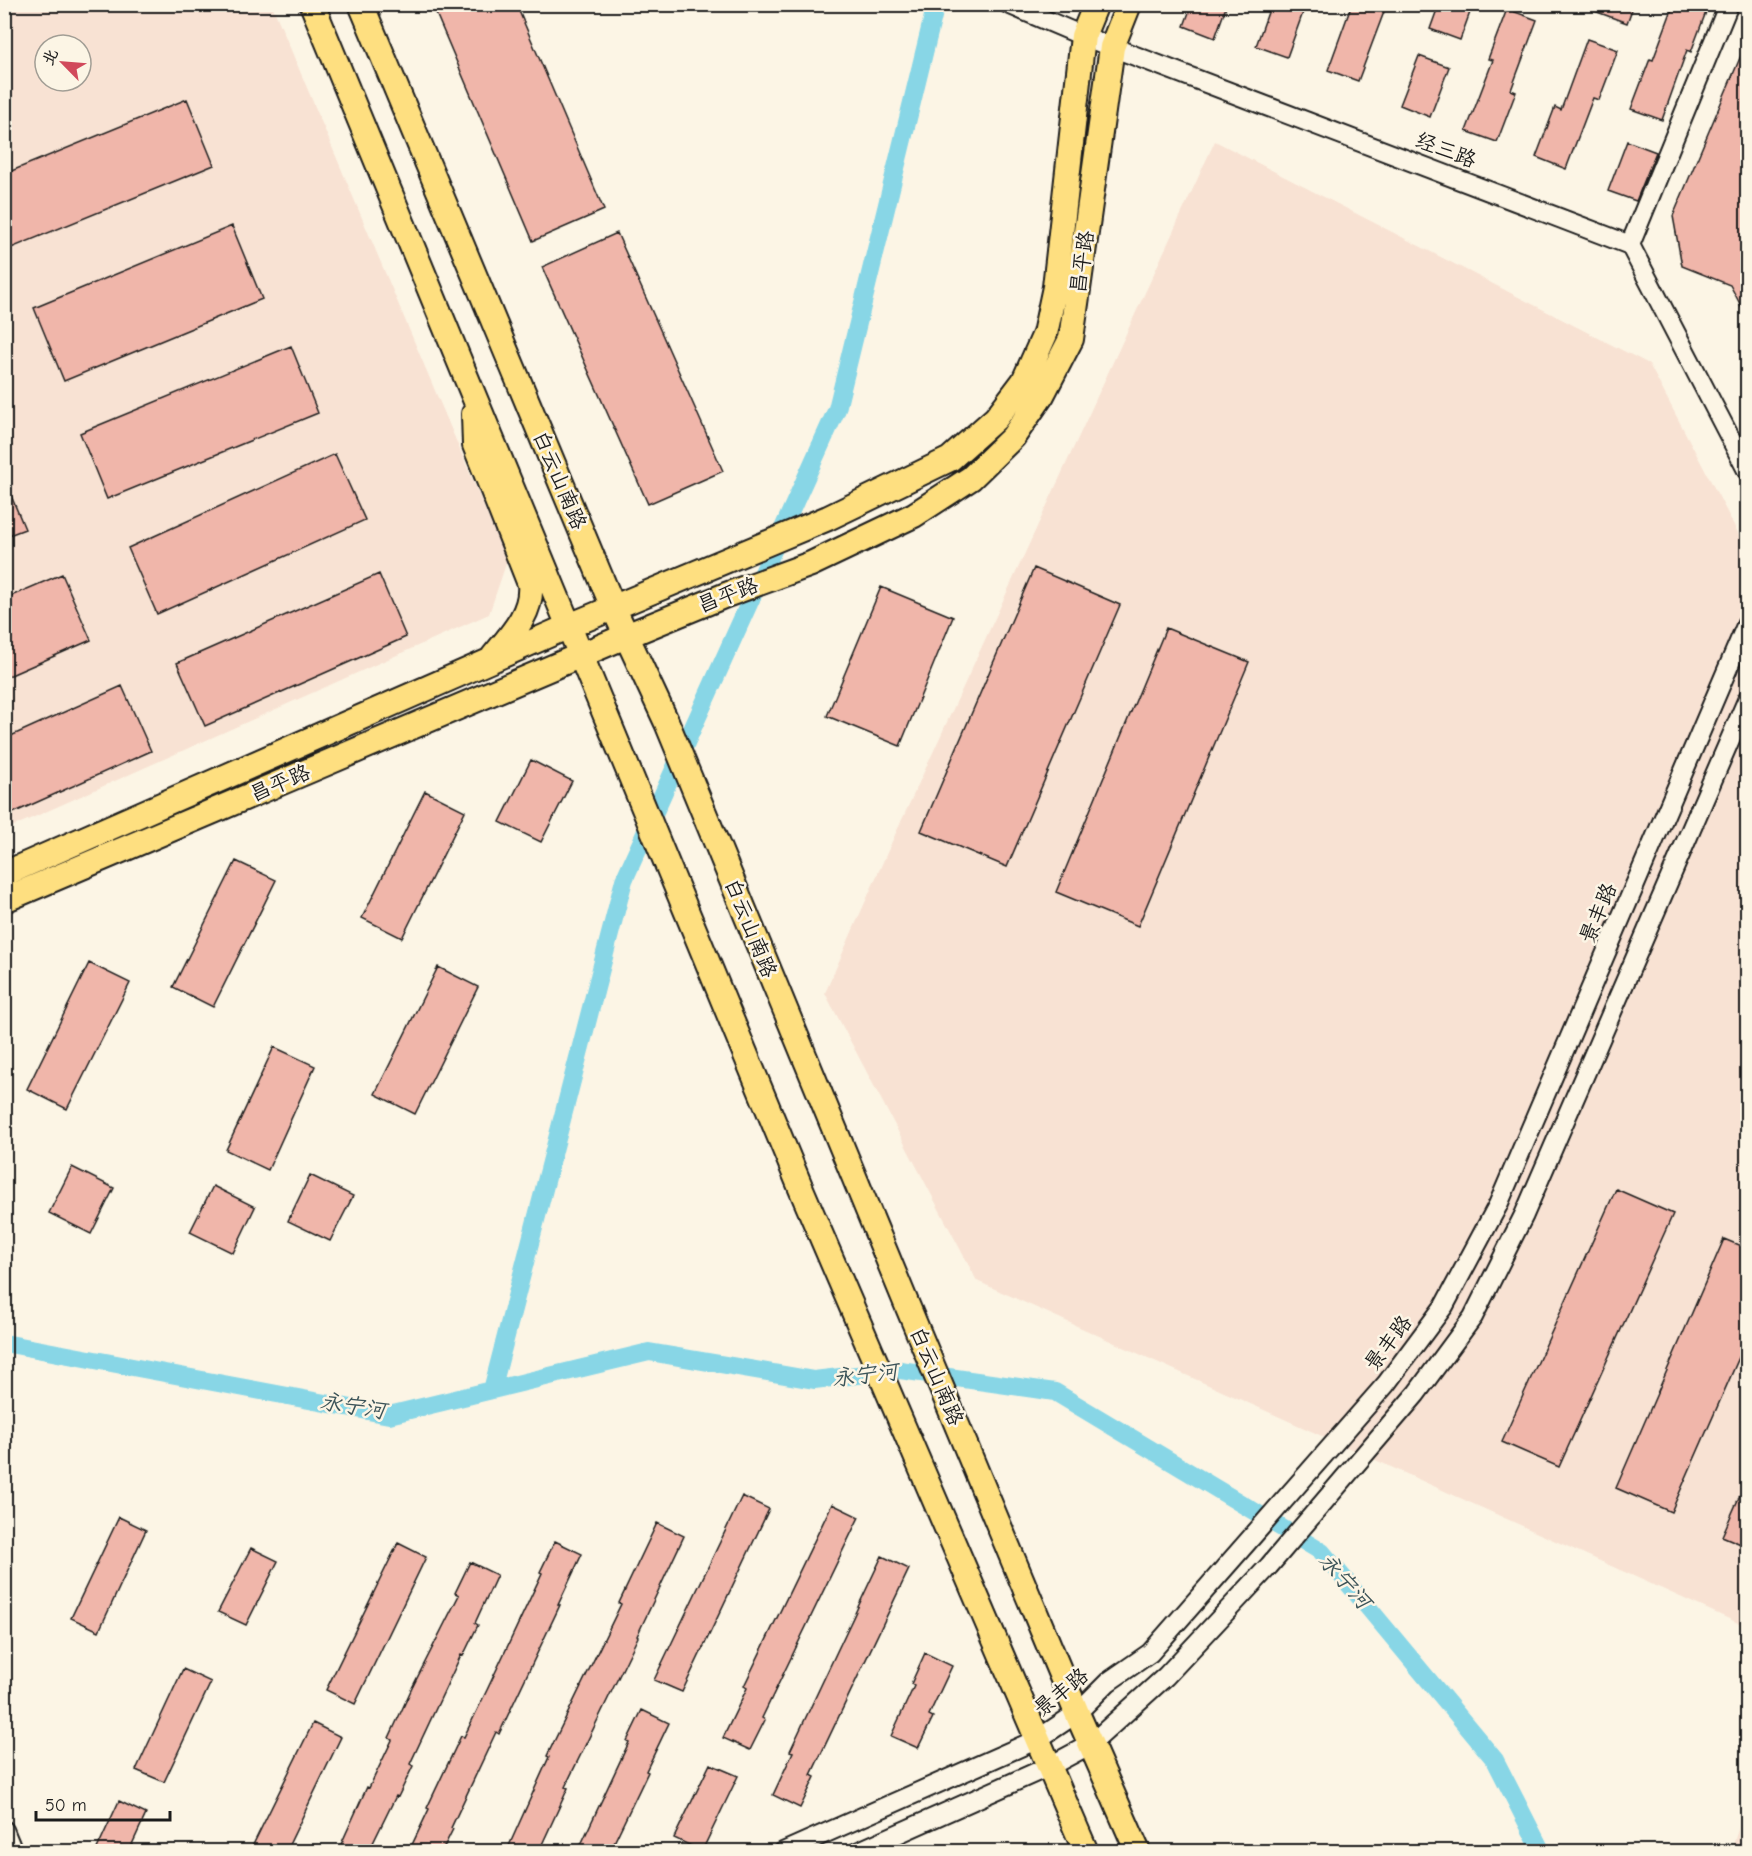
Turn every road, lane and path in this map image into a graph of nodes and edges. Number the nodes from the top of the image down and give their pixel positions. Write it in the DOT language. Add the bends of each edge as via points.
graph roads {
  1 [pos="312,4"];
  2 [pos="361,4"];
  3 [pos="1008,4"];
  4 [pos="1096,4"];
  5 [pos="1129,4"];
  6 [pos="1729,4"];
  7 [pos="1083,36"];
  8 [pos="1112,47"];
  9 [pos="1630,245"];
  10 [pos="472,393"];
  11 [pos="1748,472"];
  12 [pos="613,607"];
  13 [pos="1748,621"];
  14 [pos="568,626"];
  15 [pos="626,636"];
  16 [pos="581,656"];
  17 [pos="490,660"];
  18 [pos="1748,698"];
  19 [pos="4,874"];
  20 [pos="4,900"];
  21 [pos="1077,1713"];
  22 [pos="1038,1739"];
  23 [pos="1091,1744"];
  24 [pos="1050,1766"];
  25 [pos="4,1830"];
  26 [pos="14,1851"];
  27 [pos="783,1851"];
  28 [pos="857,1851"];
  29 [pos="1086,1851"];
  30 [pos="1138,1851"];
  1 -- 10 [label="main road"];
  2 -- 12 [label="main road, 白云山南路"];
  3 -- 7 [label="street, 经三路"];
  4 -- 7 [label="main road, 昌平路"];
  5 -- 8 [label="main road, 昌平路"];
  6 -- 9 [label="street"];
  7 -- 8 [label="street, 经三路"];
  7 -- 12 [label="main road, 昌平路" via="1055,286 1045,334 1024,381 996,418 950,459 828,518"];
  8 -- 9 [label="street, 经三路"];
  8 -- 15 [label="main road, 昌平路" via="1071,339 1042,395 1013,437 971,478 914,515 811,564"];
  9 -- 11 [label="street"];
  10 -- 14 [label="main road"];
  10 -- 17 [label="main road" via="476,445 530,584 531,596 518,627"];
  12 -- 14 [label="main road, 昌平路"];
  12 -- 15 [label="main road, 白云山南路"];
  13 -- 21 [label="street, 景丰路" via="1498,1205 1444,1306 1386,1384 1150,1653 1108,1682"];
  14 -- 16 [label="main road"];
  14 -- 17 [label="main road, 昌平路"];
  15 -- 16 [label="main road, 昌平路"];
  15 -- 21 [label="main road, 白云山南路" via="667,723"];
  16 -- 20 [label="main road, 昌平路"];
  16 -- 22 [label="main road" via="802,1191"];
  17 -- 19 [label="main road, 昌平路"];
  18 -- 23 [label="street" via="1524,1215 1473,1317 1416,1394 1269,1566 1166,1676"];
  21 -- 22 [label="street, 景丰路"];
  21 -- 23 [label="main road, 白云山南路"];
  22 -- 24 [label="main road"];
  22 -- 27 [label="street, 景丰路"];
  23 -- 24 [label="street"];
  23 -- 30 [label="main road, 白云山南路"];
  24 -- 28 [label="street"];
  24 -- 29 [label="main road"];
  25 -- 26 [label="street"];
}
